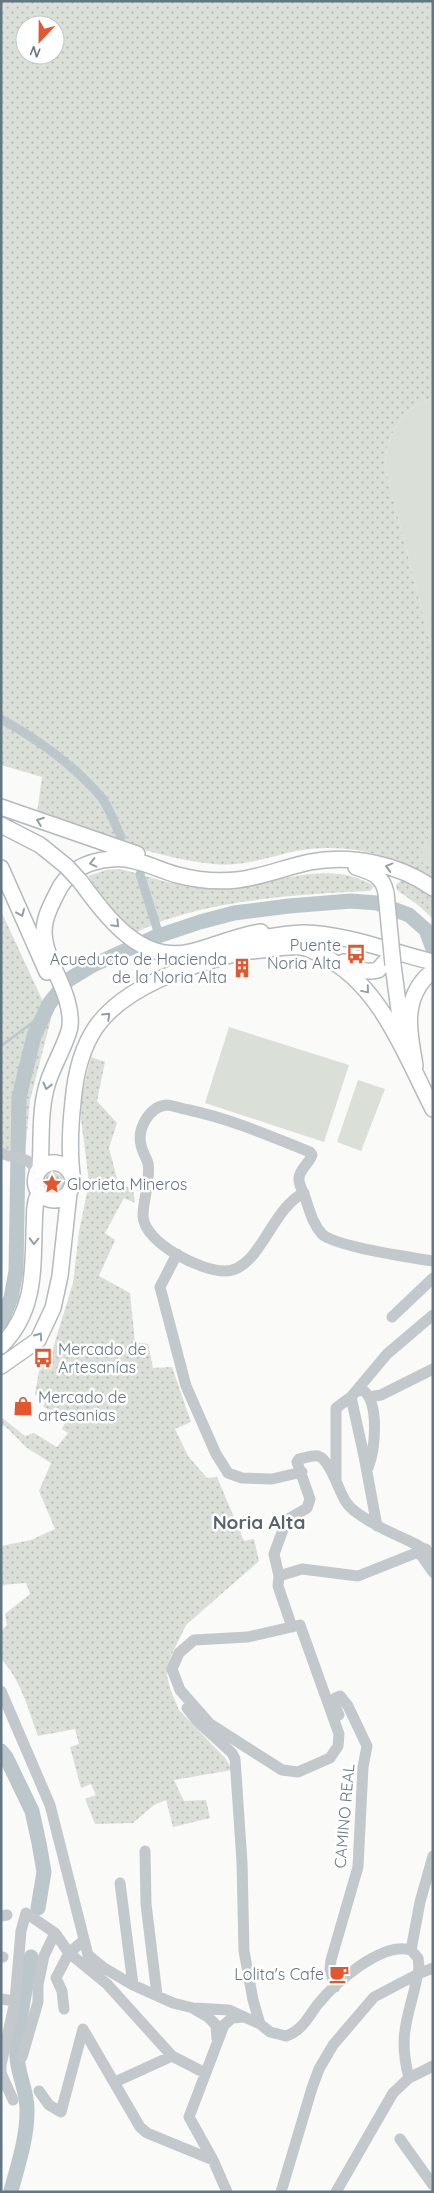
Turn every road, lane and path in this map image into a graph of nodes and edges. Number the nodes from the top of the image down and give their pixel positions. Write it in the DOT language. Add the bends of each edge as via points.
graph roads {
  1 [pos="1,807"];
  2 [pos="1,825"];
  3 [pos="316,862"];
  4 [pos="1,868"];
  5 [pos="256,875"];
  6 [pos="433,888"];
  7 [pos="324,935"];
  8 [pos="289,947"];
  9 [pos="244,952"];
  10 [pos="389,963"];
  11 [pos="430,967"];
  12 [pos="62,1000"];
  13 [pos="418,1079"];
  14 [pos="433,1109"];
  15 [pos="4,1155"];
  16 [pos="38,1170"];
  17 [pos="72,1176"];
  18 [pos="38,1192"];
  19 [pos="70,1193"];
  20 [pos="304,1193"];
  21 [pos="177,1254"];
  22 [pos="433,1261"];
  23 [pos="433,1278"];
  24 [pos="433,1314"];
  25 [pos="392,1317"];
  26 [pos="1,1346"];
  27 [pos="1,1366"];
  28 [pos="433,1369"];
  29 [pos="353,1394"];
  30 [pos="369,1397"];
  31 [pos="366,1471"];
  32 [pos="302,1472"];
  33 [pos="336,1482"];
  34 [pos="377,1526"];
  35 [pos="424,1551"];
  36 [pos="433,1572"];
  37 [pos="279,1576"];
  38 [pos="292,1627"];
  39 [pos="180,1690"];
  40 [pos="1,1691"];
  41 [pos="339,1734"];
  42 [pos="145,1851"];
  43 [pos="433,1856"];
  44 [pos="120,1883"];
  45 [pos="54,1933"];
  46 [pos="83,1941"];
  47 [pos="411,1950"];
  48 [pos="69,1953"];
  49 [pos="433,1968"];
  50 [pos="418,1974"];
  51 [pos="133,1985"];
  52 [pos="335,1987"];
  53 [pos="157,1995"];
  54 [pos="1,1999"];
  55 [pos="15,2001"];
  56 [pos="193,2008"];
  57 [pos="64,2009"];
  58 [pos="244,2017"];
  59 [pos="260,2024"];
  60 [pos="217,2040"];
  61 [pos="3,2049"];
  62 [pos="172,2056"];
  63 [pos="22,2057"];
  64 [pos="433,2066"];
  65 [pos="1,2073"];
  66 [pos="206,2073"];
  67 [pos="409,2078"];
  68 [pos="115,2082"];
  69 [pos="39,2091"];
  70 [pos="13,2100"];
  71 [pos="400,2139"];
  72 [pos="213,2160"];
  73 [pos="433,2185"];
  74 [pos="227,2192"];
  75 [pos="281,2192"];
  76 [pos="336,2192"];
  5 -- 1 [label="main road, one-way" via="236,876 168,863"];
  2 -- 7 [label="main road, one-way, bridge" via="40,845 66,866 105,912 147,949 161,953 189,953 255,932 273,930"];
  3 -- 5 [label="main road"];
  6 -- 3 [label="main road, one-way" via="414,876 382,865 337,860"];
  3 -- 10 [label="main road, bridge" via="369,871 385,884 390,921"];
  4 -- 12 [label="main road, one-way" via="52,985"];
  5 -- 12 [label="main road, one-way" via="238,880 200,879 112,858 85,865 70,874 62,881 44,933"];
  7 -- 9 [label="main road" via="285,934 252,941"];
  7 -- 11 [label="main road"];
  8 -- 9 [label="main road"];
  8 -- 10 [label="main road" via="301,941 310,943 366,972 378,970"];
  8 -- 13 [label="main road, one-way" via="303,948 323,956 344,968 359,982 382,1012"];
  17 -- 9 [label="main road, one-way" via="70,1126 76,1075 96,1026 129,996 184,968"];
  10 -- 13 [label="main road" via="400,1029"];
  11 -- 13 [label="main road" via="409,1012"];
  12 -- 16 [label="main road, one-way" via="64,1041 47,1083"];
  13 -- 14 [label="main road"];
  15 -- 16 [label="street" via="23,1158"];
  16 -- 17 [label="main road" via="56,1162 66,1166"];
  16 -- 18 [label="main road" via="35,1183"];
  17 -- 19 [label="main road"];
  18 -- 19 [label="main road" via="46,1199 56,1200"];
  18 -- 26 [label="main road, one-way" via="29,1298 20,1323"];
  27 -- 19 [label="main road, one-way" via="38,1340 53,1308"];
  20 -- 21 [label="street" via="296,1197 278,1218 243,1266 227,1271"];
  20 -- 21 [label="street" via="299,1178 302,1168 310,1160 310,1152 218,1116 166,1105 150,1113 140,1137 148,1163 143,1218 151,1235"];
  20 -- 22 [label="street" via="314,1222 323,1235 402,1257"];
  21 -- 32 [label="street" via="160,1287 186,1386 216,1454 228,1473 242,1478 272,1479"];
  23 -- 25 [label="street"];
  24 -- 29 [label="street" via="387,1354"];
  28 -- 30 [label="street" via="381,1396"];
  29 -- 30 [label="street" via="363,1390"];
  29 -- 31 [label="street"];
  29 -- 33 [label="street" via="336,1408"];
  30 -- 31 [label="street" via="374,1413 374,1449"];
  31 -- 34 [label="street"];
  32 -- 33 [label="street" via="299,1459 318,1456"];
  32 -- 37 [label="street" via="310,1500 307,1508 290,1518 281,1536 274,1554"];
  33 -- 34 [label="street" via="346,1503"];
  34 -- 35 [label="street"];
  35 -- 36 [label="street"];
  35 -- 37 [label="street" via="358,1576 302,1569"];
  37 -- 38 [label="street" via="278,1586"];
  38 -- 39 [label="street" via="248,1637 194,1640 179,1653 172,1669"];
  38 -- 41 [label="street" via="300,1625"];
  39 -- 41 [label="street" via="210,1724 290,1773 330,1758 338,1746"];
  39 -- 59 [label="street" via="187,1709 235,1759 244,1951"];
  40 -- 46 [label="street" via="50,1804"];
  41 -- 52 [label="street, CAMINO REAL" via="344,1728 334,1704 335,1698 340,1696 367,1746 358,1868 331,1960"];
  42 -- 53 [label="street" via="146,1904"];
  43 -- 47 [label="street"];
  44 -- 51 [label="street"];
  45 -- 48 [label="street"];
  45 -- 55 [label="street" via="26,1913 21,1931"];
  45 -- 63 [label="street" via="44,1956 38,2002"];
  46 -- 48 [label="street"];
  46 -- 51 [label="street" via="88,1955"];
  47 -- 50 [label="street" via="418,1958"];
  47 -- 52 [label="street" via="390,1950 367,1962"];
  48 -- 57 [label="street" via="56,1978 62,1991"];
  48 -- 62 [label="street" via="106,1984"];
  49 -- 50 [label="street"];
  50 -- 67 [label="street" via="403,2032"];
  50 -- 75 [label="street" via="374,1997 333,2046 312,2088"];
  51 -- 53 [label="street"];
  52 -- 59 [label="street" via="294,2034 278,2036"];
  53 -- 56 [label="street"];
  54 -- 55 [label="street"];
  55 -- 61 [label="street"];
  56 -- 58 [label="street" via="229,2010"];
  56 -- 60 [label="street" via="216,2025"];
  58 -- 59 [label="street"];
  58 -- 60 [label="street" via="227,2021"];
  60 -- 66 [label="street"];
  61 -- 65 [label="street"];
  62 -- 66 [label="street"];
  62 -- 68 [label="street"];
  64 -- 67 [label="street"];
  65 -- 70 [label="street"];
  66 -- 72 [label="street" via="188,2117"];
  67 -- 76 [label="street" via="386,2103"];
  68 -- 69 [label="street" via="83,2029 61,2112 50,2106"];
  68 -- 72 [label="street" via="140,2127 147,2133"];
  71 -- 73 [label="street"];
  72 -- 74 [label="street"];
}
